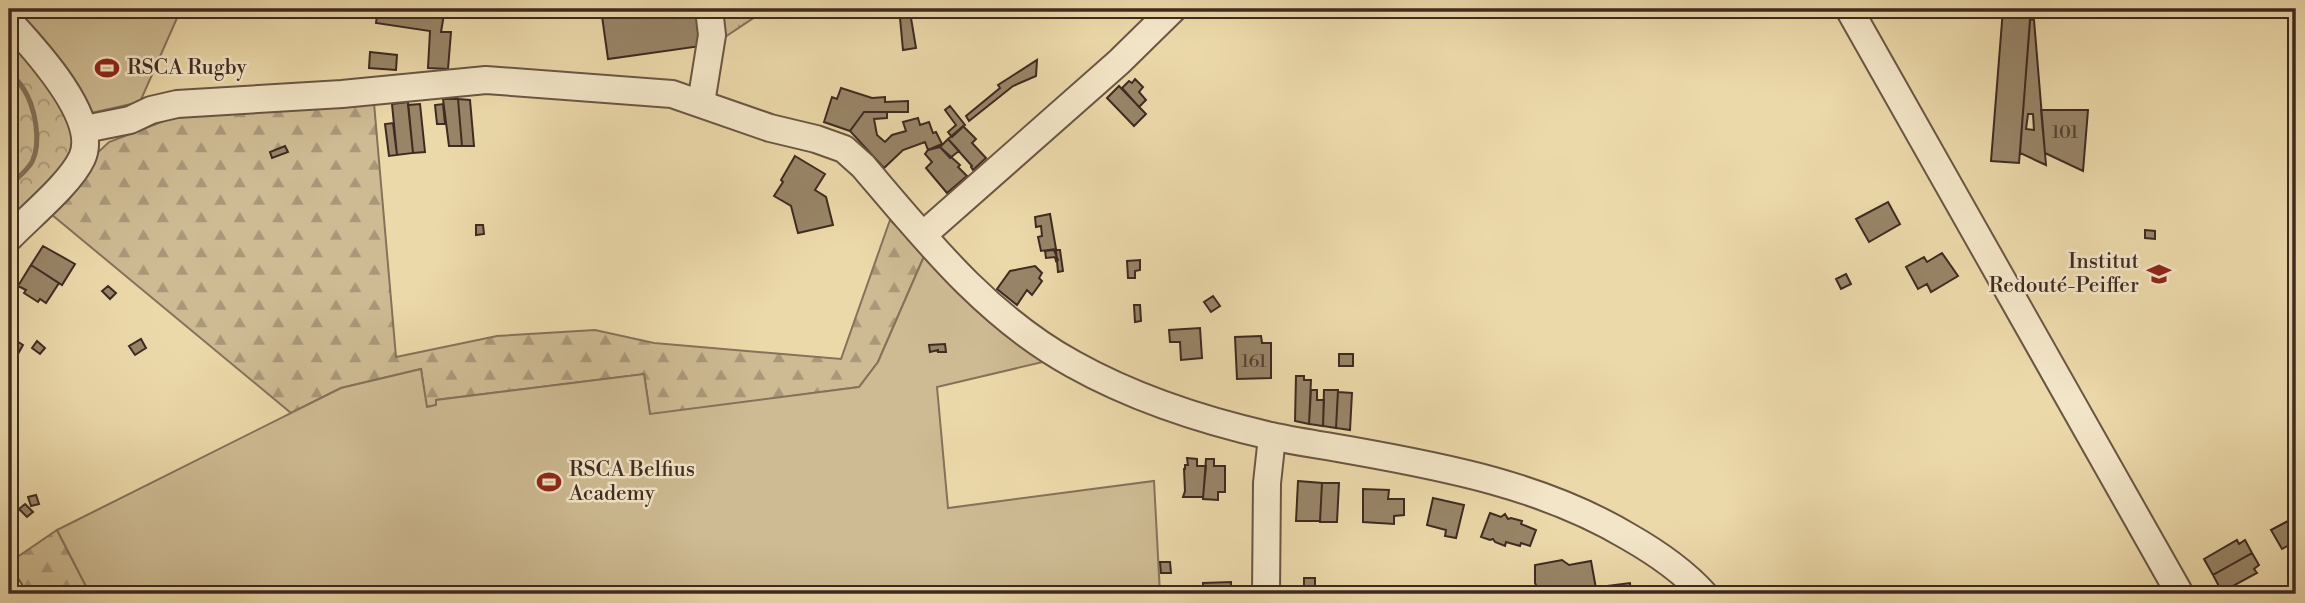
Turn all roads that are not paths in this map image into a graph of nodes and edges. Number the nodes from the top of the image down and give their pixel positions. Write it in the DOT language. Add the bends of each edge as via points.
graph roads {
  1 [pos="709,9"];
  2 [pos="1173,9"];
  3 [pos="1849,9"];
  4 [pos="9,21"];
  5 [pos="701,103"];
  6 [pos="85,129"];
  7 [pos="923,235"];
  8 [pos="9,238"];
  9 [pos="1272,437"];
  10 [pos="1266,594"];
  11 [pos="1704,594"];
  12 [pos="2180,594"];
  1 -- 5 [label="street" via="712,35"];
  2 -- 7 [label="street"];
  3 -- 12 [label="street"];
  4 -- 6 [label="street" via="65,90"];
  5 -- 6 [label="street" via="672,94 486,80 177,104"];
  5 -- 7 [label="street" via="844,149"];
  6 -- 8 [label="street" via="83,157 67,180"];
  7 -- 9 [label="street" via="1008,322 1073,364 1194,415"];
  9 -- 10 [label="street"];
  9 -- 11 [label="street" via="1472,474 1544,497 1602,520 1650,549"];
}
